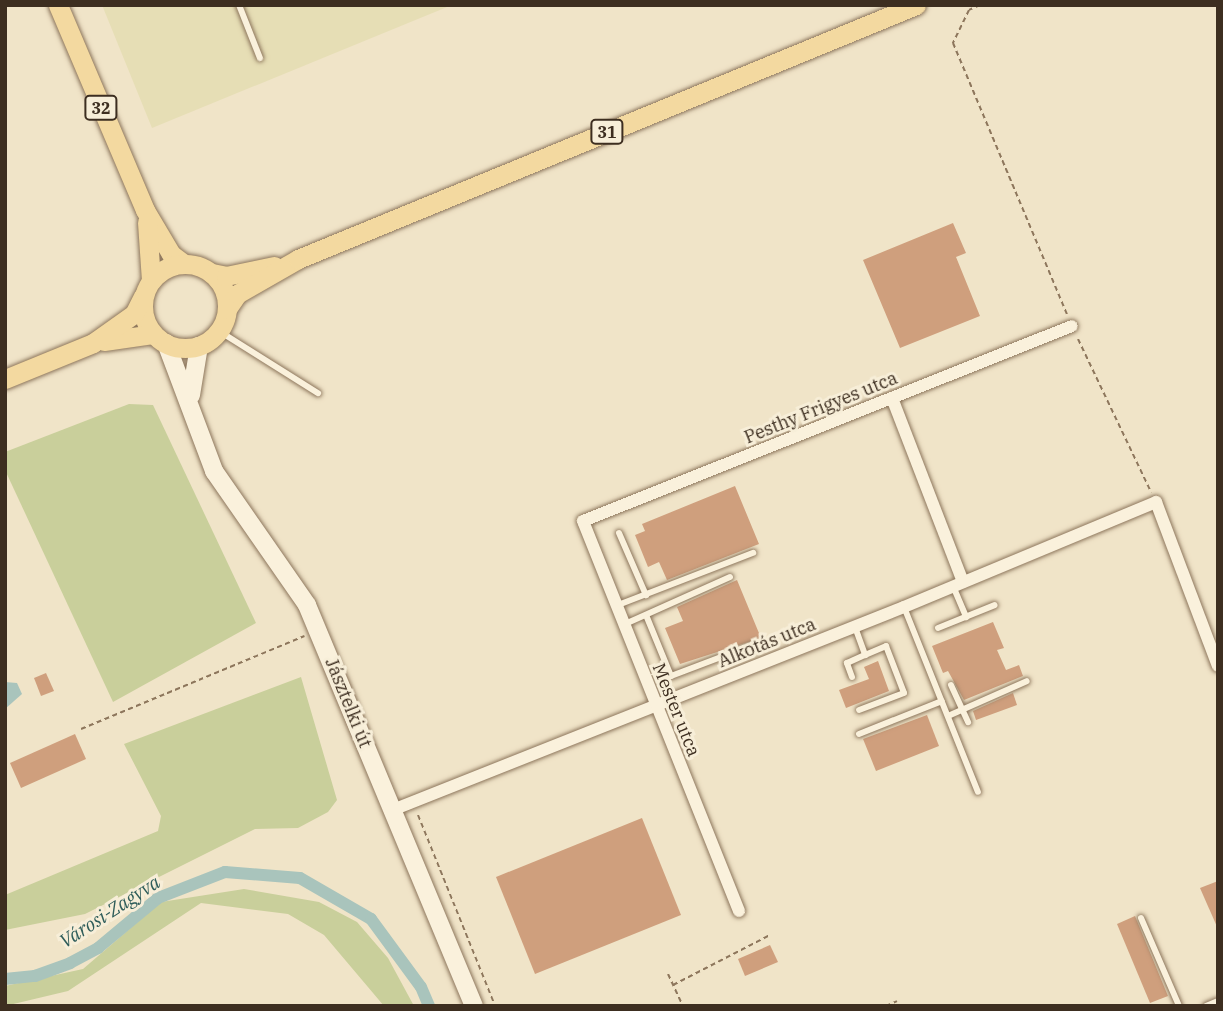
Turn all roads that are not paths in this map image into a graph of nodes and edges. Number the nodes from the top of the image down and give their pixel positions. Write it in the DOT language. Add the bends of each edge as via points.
graph roads {
  1 [pos="58,5"];
  2 [pos="239,5"];
  3 [pos="916,5"];
  4 [pos="260,58"];
  5 [pos="145,210"];
  6 [pos="298,259"];
  7 [pos="183,263"];
  8 [pos="212,273"];
  9 [pos="148,286"];
  10 [pos="227,309"];
  11 [pos="1072,326"];
  12 [pos="219,331"];
  13 [pos="160,339"];
  14 [pos="93,343"];
  15 [pos="199,346"];
  16 [pos="5,379"];
  17 [pos="318,393"];
  18 [pos="892,398"];
  19 [pos="193,416"];
  20 [pos="583,521"];
  21 [pos="619,533"];
  22 [pos="753,553"];
  23 [pos="730,578"];
  24 [pos="958,584"];
  25 [pos="646,594"];
  26 [pos="995,605"];
  27 [pos="616,606"];
  28 [pos="904,607"];
  29 [pos="646,615"];
  30 [pos="967,617"];
  31 [pos="623,625"];
  32 [pos="855,627"];
  33 [pos="938,628"];
  34 [pos="758,643"];
  35 [pos="1214,649"];
  36 [pos="865,655"];
  37 [pos="1218,666"];
  38 [pos="852,677"];
  39 [pos="1027,681"];
  40 [pos="951,685"];
  41 [pos="942,701"];
  42 [pos="655,706"];
  43 [pos="859,710"];
  44 [pos="962,710"];
  45 [pos="948,716"];
  46 [pos="968,722"];
  47 [pos="859,734"];
  48 [pos="978,792"];
  49 [pos="390,811"];
  50 [pos="739,911"];
  51 [pos="1141,918"];
  52 [pos="1218,1001"];
  53 [pos="474,1006"];
  54 [pos="1179,1006"];
  55 [pos="1206,1006"];
  1 -- 5 [label="main road, 32"];
  2 -- 4 [label="lane"];
  3 -- 6 [label="main road, 31"];
  5 -- 7 [label="main road, 32" via="171,254"];
  5 -- 9 [label="main road, 32"];
  6 -- 8 [label="main road, 31" via="226,276"];
  6 -- 10 [label="main road, 31" via="237,294"];
  7 -- 8 [label="main road, 31"];
  7 -- 9 [label="main road" via="171,266"];
  8 -- 10 [label="main road" via="221,283"];
  9 -- 13 [label="main road" via="144,314"];
  9 -- 14 [label="main road" via="134,314"];
  10 -- 12 [label="main road, 31"];
  11 -- 18 [label="street, Pesthy Frigyes utca"];
  12 -- 15 [label="main road"];
  12 -- 17 [label="lane"];
  13 -- 14 [label="main road"];
  13 -- 15 [label="main road"];
  13 -- 19 [label="street, Jásztelki út"];
  14 -- 16 [label="main road"];
  15 -- 19 [label="street, Jásztelki út" via="190,386"];
  18 -- 20 [label="street, Pesthy Frigyes utca"];
  18 -- 24 [label="street"];
  19 -- 49 [label="street, Jásztelki út" via="214,471 277,558 317,630"];
  20 -- 27 [label="street, Mester utca"];
  21 -- 25 [label="lane"];
  22 -- 25 [label="lane"];
  23 -- 29 [label="lane"];
  24 -- 28 [label="street, Alkotás utca"];
  24 -- 30 [label="lane"];
  24 -- 35 [label="street, Alkotás utca" via="1156,502"];
  25 -- 27 [label="lane"];
  26 -- 30 [label="lane"];
  27 -- 31 [label="street, Mester utca"];
  28 -- 32 [label="street, Alkotás utca"];
  28 -- 41 [label="lane"];
  29 -- 31 [label="lane"];
  29 -- 34 [label="lane" via="671,676"];
  30 -- 33 [label="lane"];
  31 -- 42 [label="street, Mester utca"];
  32 -- 36 [label="lane"];
  32 -- 42 [label="street, Alkotás utca"];
  35 -- 37 [label="street"];
  36 -- 38 [label="lane" via="847,663"];
  36 -- 43 [label="lane" via="886,646 904,692"];
  39 -- 44 [label="lane"];
  40 -- 44 [label="lane"];
  41 -- 45 [label="lane"];
  41 -- 47 [label="lane"];
  42 -- 49 [label="street, Alkotás utca"];
  42 -- 50 [label="street, Mester utca"];
  44 -- 45 [label="lane"];
  44 -- 46 [label="lane"];
  45 -- 48 [label="lane"];
  49 -- 53 [label="street, Jásztelki út"];
  51 -- 54 [label="lane"];
  52 -- 55 [label="lane"];
}
